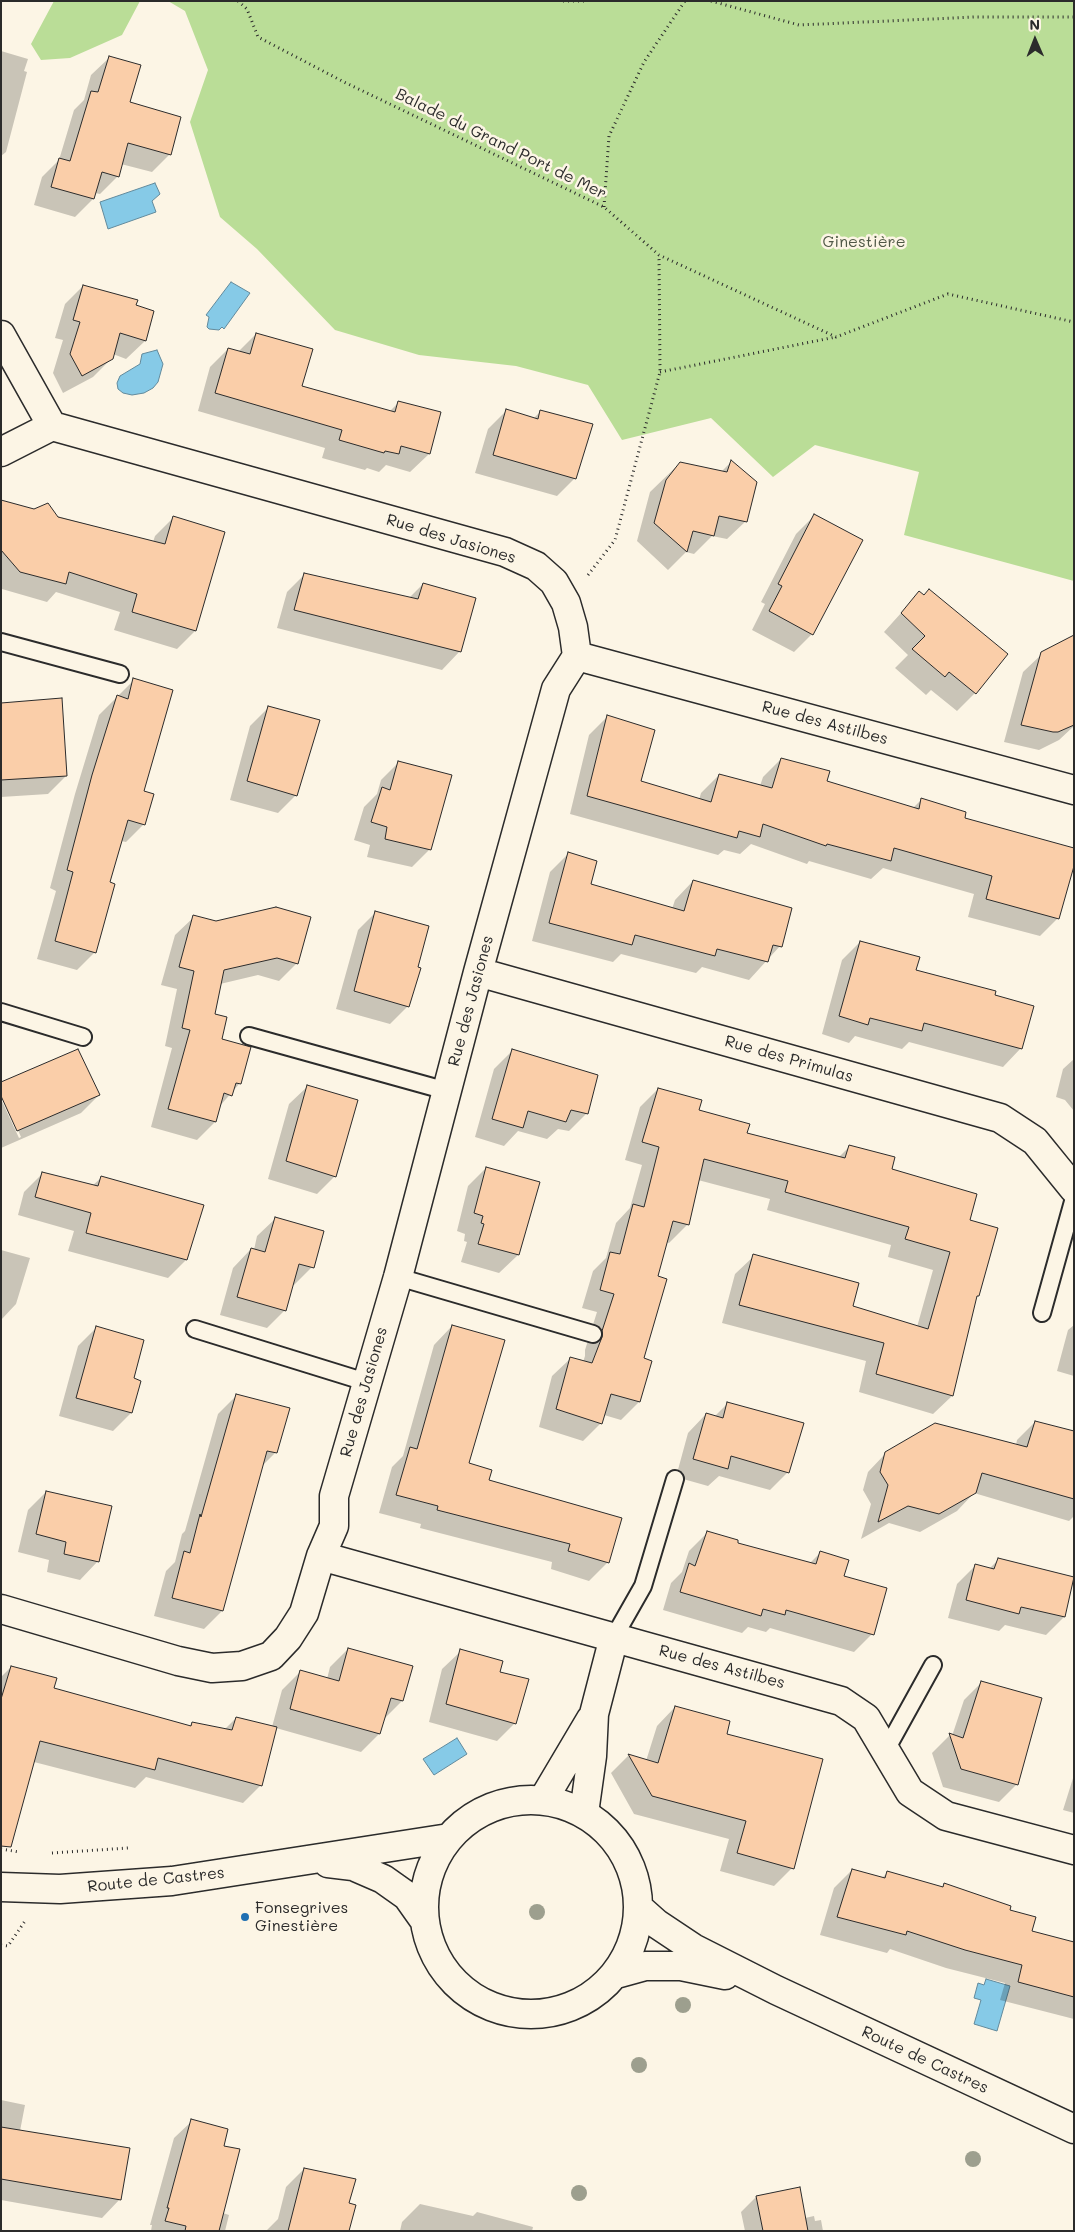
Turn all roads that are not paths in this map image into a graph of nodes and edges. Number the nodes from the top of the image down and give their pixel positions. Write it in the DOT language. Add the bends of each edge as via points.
graph roads {
  1 [pos="1,335"];
  2 [pos="52,426"];
  3 [pos="1,452"];
  4 [pos="1,642"];
  5 [pos="577,656"];
  6 [pos="120,674"];
  7 [pos="1074,790"];
  8 [pos="478,972"];
  9 [pos="1,1012"];
  10 [pos="83,1036"];
  11 [pos="249,1036"];
  12 [pos="447,1090"];
  13 [pos="1074,1189"];
  14 [pos="1074,1198"];
  15 [pos="398,1277"];
  16 [pos="1042,1313"];
  17 [pos="195,1329"];
  18 [pos="593,1334"];
  19 [pos="366,1382"];
  20 [pos="675,1479"];
  21 [pos="321,1556"];
  22 [pos="1,1609"];
  23 [pos="614,1637"];
  24 [pos="933,1665"];
  25 [pos="594,1714"];
  26 [pos="886,1750"];
  27 [pos="543,1800"];
  28 [pos="584,1813"];
  29 [pos="449,1838"];
  30 [pos="1074,1850"];
  31 [pos="309,1861"];
  32 [pos="1,1887"];
  33 [pos="639,1908"];
  34 [pos="424,1920"];
  35 [pos="616,1974"];
  36 [pos="776,1990"];
  37 [pos="1074,2129"];
  1 -- 2 [label="street"];
  2 -- 3 [label="street"];
  2 -- 5 [label="street, Rue des Jasiones" via="505,552 536,566 554,582 566,603"];
  4 -- 6 [label="lane"];
  5 -- 7 [label="street, Rue des Astilbes"];
  5 -- 8 [label="street, Rue des Jasiones" via="556,689"];
  8 -- 12 [label="street, Rue des Jasiones"];
  8 -- 13 [label="street, Rue des Primulas" via="1000,1118 1036,1141"];
  9 -- 10 [label="lane"];
  11 -- 12 [label="lane"];
  12 -- 15 [label="street, Rue des Jasiones"];
  14 -- 16 [label="lane"];
  15 -- 18 [label="lane"];
  15 -- 19 [label="street, Rue des Jasiones"];
  17 -- 19 [label="lane"];
  19 -- 21 [label="street, Rue des Jasiones" via="334,1496 334,1526"];
  20 -- 23 [label="lane" via="643,1586"];
  21 -- 22 [label="street, Rue des Jasiones" via="304,1612 288,1638 271,1656 242,1666 212,1668 178,1661"];
  21 -- 23 [label="street, Rue des Astilbes"];
  23 -- 25 [label="street"];
  23 -- 26 [label="street, Rue des Astilbes" via="841,1701 866,1718"];
  24 -- 26 [label="lane"];
  25 -- 27 [label="street"];
  25 -- 28 [label="street"];
  26 -- 30 [label="street, Rue des Astilbes" via="910,1792 946,1816"];
  27 -- 28 [label="street"];
  27 -- 29 [label="street" via="508,1802 475,1815"];
  28 -- 33 [label="street" via="607,1830 625,1853 636,1880"];
  29 -- 31 [label="street, Route de Castres"];
  29 -- 34 [label="street" via="433,1862 425,1890"];
  31 -- 32 [label="street, Route de Castres" via="172,1881 60,1889"];
  31 -- 34 [label="street, Route de Castres" via="353,1866 383,1879 407,1896"];
  33 -- 35 [label="street" via="634,1943"];
  33 -- 36 [label="street, Route de Castres" via="694,1948"];
  34 -- 35 [label="street" via="434,1954 455,1984 485,2005 520,2014 556,2012 590,1998"];
  35 -- 36 [label="street, Route de Castres" via="645,1966 680,1966 719,1972"];
  36 -- 37 [label="street, Route de Castres"];
}
